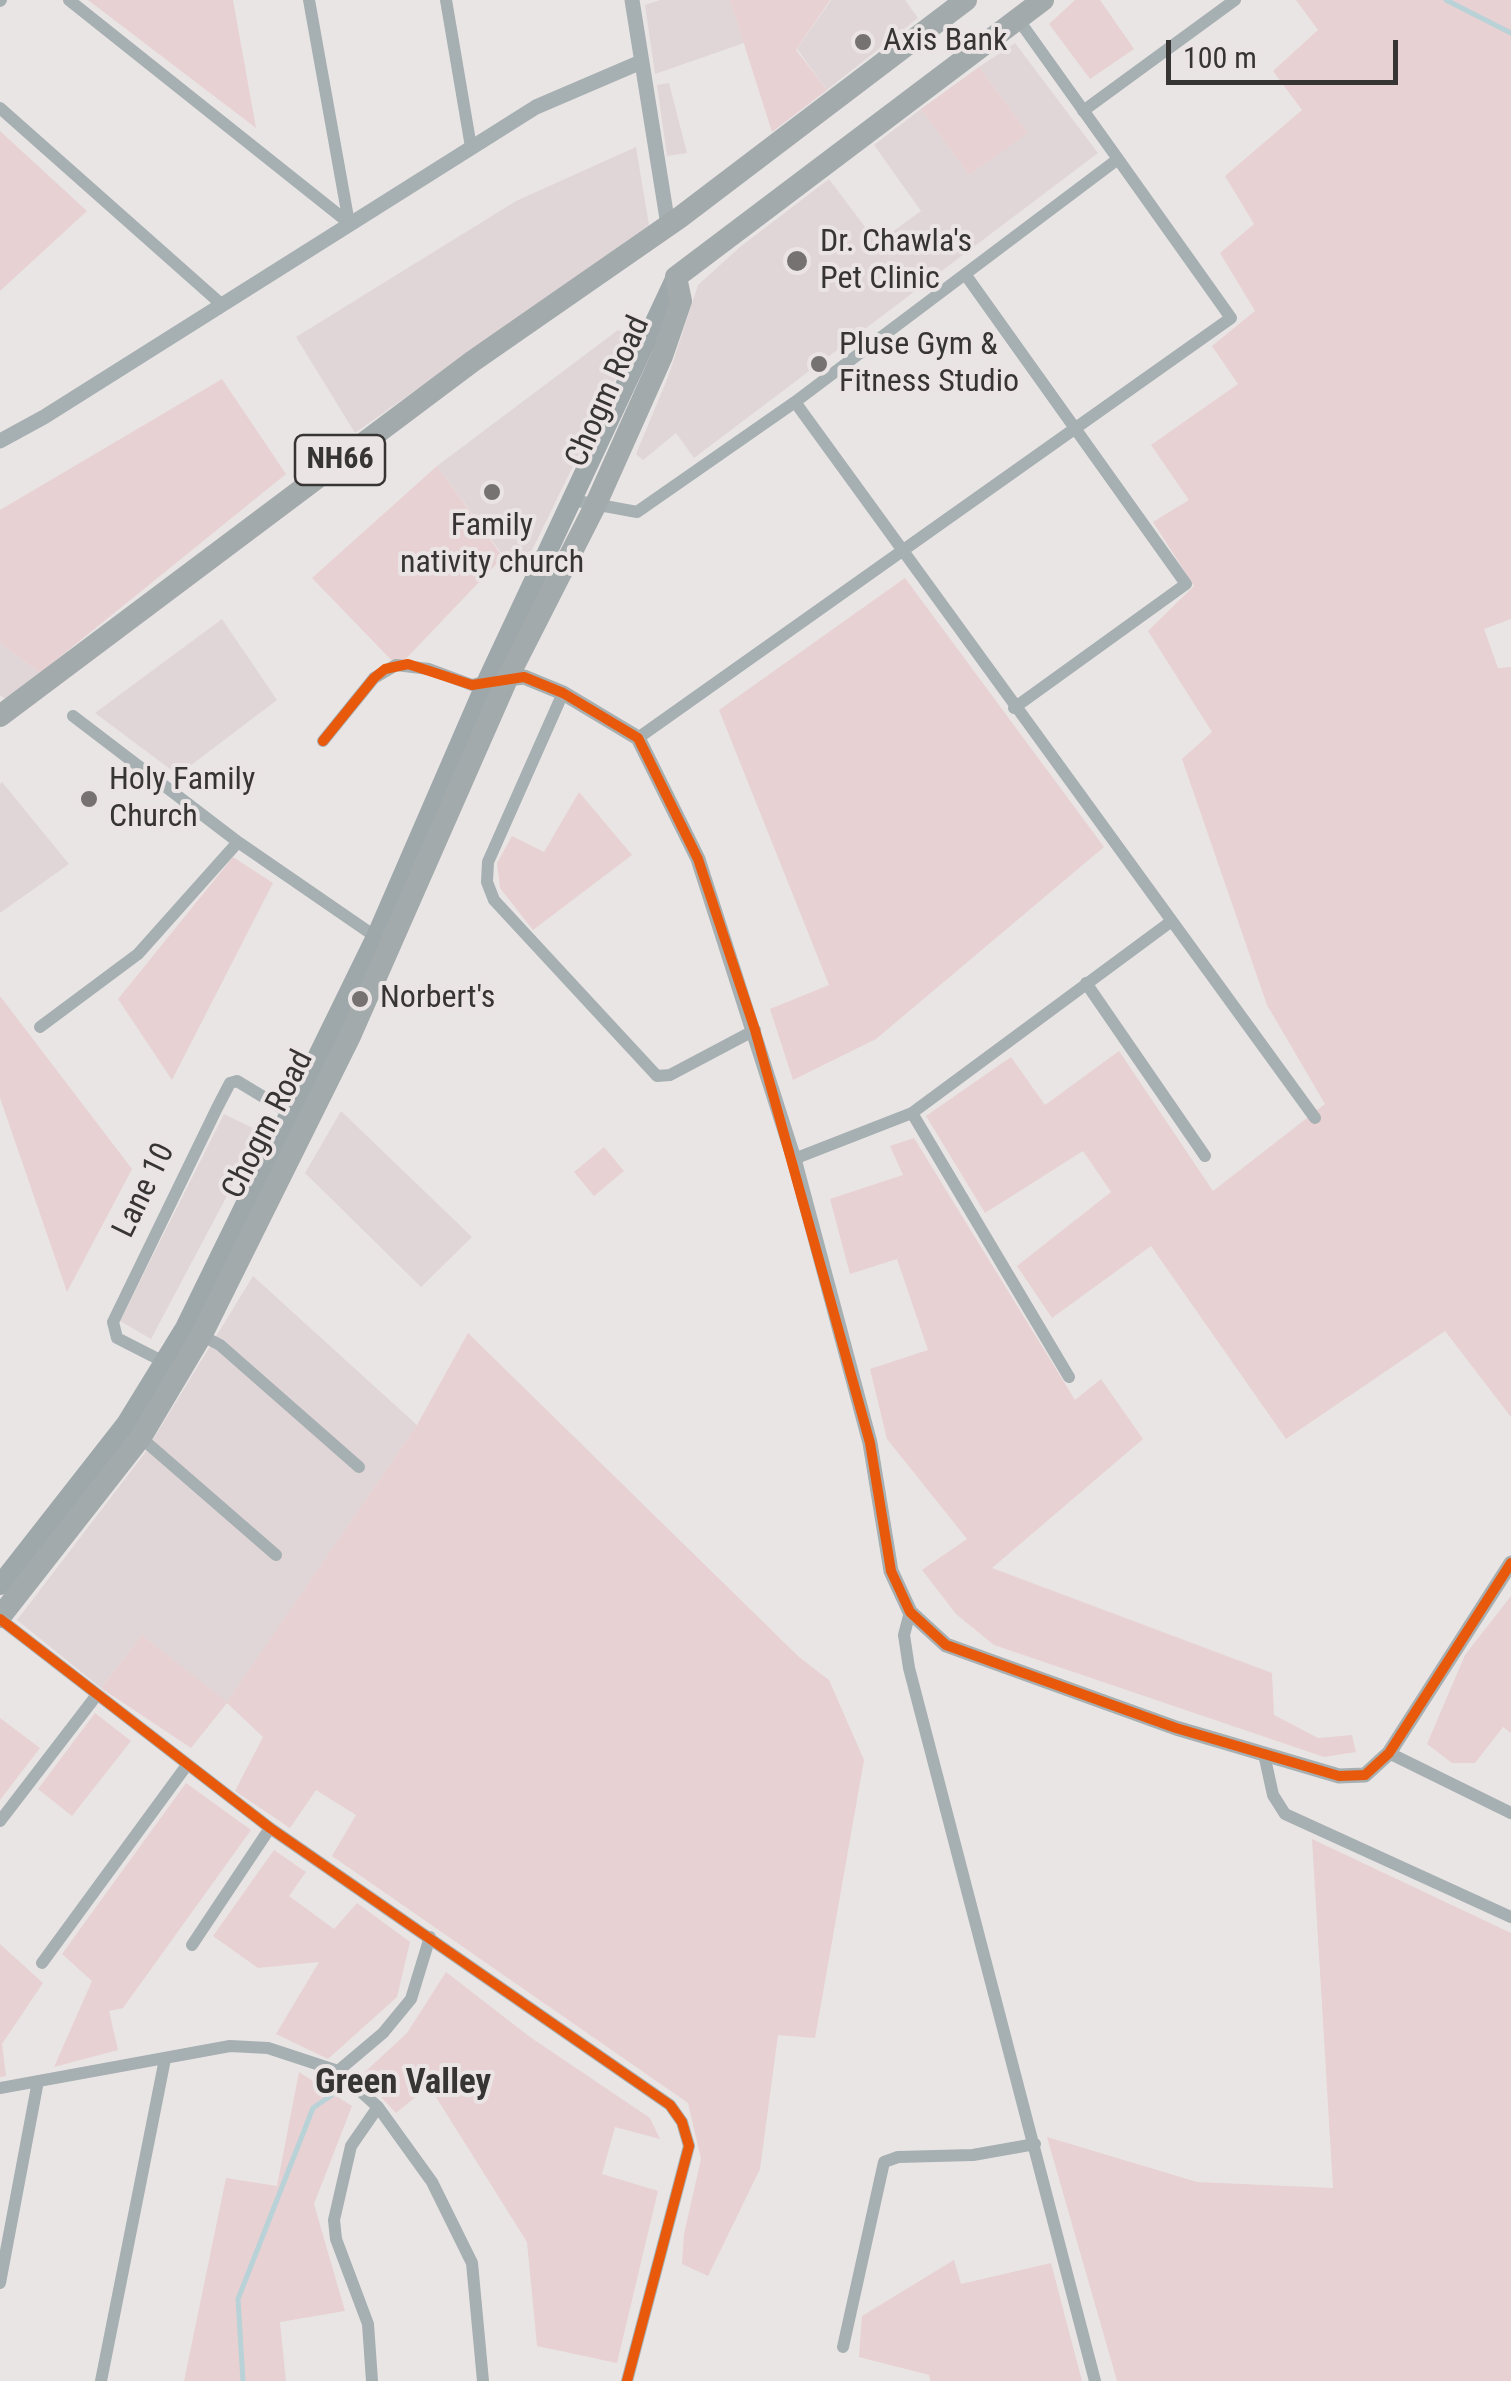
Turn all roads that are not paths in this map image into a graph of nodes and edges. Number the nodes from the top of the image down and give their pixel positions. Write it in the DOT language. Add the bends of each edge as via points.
graph roads {
  1 [pos="69,0"];
  2 [pos="309,0"];
  3 [pos="446,0"];
  4 [pos="632,0"];
  5 [pos="966,0"];
  6 [pos="1043,0"];
  7 [pos="1235,0"];
  8 [pos="1018,19"];
  9 [pos="641,62"];
  10 [pos="0,108"];
  11 [pos="1082,111"];
  12 [pos="471,147"];
  13 [pos="1118,159"];
  14 [pos="349,223"];
  15 [pos="668,226"];
  16 [pos="965,274"];
  17 [pos="220,303"];
  18 [pos="795,402"];
  19 [pos="1076,429"];
  20 [pos="0,440"];
  21 [pos="584,503"];
  22 [pos="903,553"];
  23 [pos="497,680"];
  24 [pos="563,693"];
  25 [pos="1014,708"];
  26 [pos="2,710"];
  27 [pos="74,716"];
  28 [pos="638,738"];
  29 [pos="323,741"];
  30 [pos="238,842"];
  31 [pos="1170,923"];
  32 [pos="376,937"];
  33 [pos="1086,984"];
  34 [pos="40,1027"];
  35 [pos="756,1030"];
  36 [pos="290,1113"];
  37 [pos="912,1114"];
  38 [pos="1315,1118"];
  39 [pos="1205,1156"];
  40 [pos="794,1159"];
  41 [pos="193,1332"];
  42 [pos="164,1362"];
  43 [pos="1069,1377"];
  44 [pos="134,1431"];
  45 [pos="359,1466"];
  46 [pos="276,1555"];
  47 [pos="1511,1563"];
  48 [pos="0,1585"];
  49 [pos="910,1612"];
  50 [pos="0,1618"];
  51 [pos="96,1696"];
  52 [pos="1264,1754"];
  53 [pos="1389,1754"];
  54 [pos="187,1766"];
  55 [pos="1511,1813"];
  56 [pos="0,1822"];
  57 [pos="270,1828"];
  58 [pos="1511,1918"];
  59 [pos="430,1938"];
  60 [pos="192,1946"];
  61 [pos="42,1963"];
  62 [pos="166,2059"];
  63 [pos="338,2071"];
  64 [pos="38,2082"];
  65 [pos="0,2088"];
  66 [pos="378,2107"];
  67 [pos="1035,2144"];
  68 [pos="0,2283"];
  69 [pos="842,2347"];
  70 [pos="101,2381"];
  71 [pos="372,2381"];
  72 [pos="483,2381"];
  73 [pos="627,2381"];
  74 [pos="1095,2381"];
  1 -- 14 [label="street"];
  2 -- 14 [label="street"];
  3 -- 12 [label="street"];
  4 -- 9 [label="street"];
  5 -- 15 [label="highway, NH66"];
  6 -- 8 [label="highway"];
  7 -- 11 [label="street"];
  8 -- 11 [label="street"];
  8 -- 21 [label="highway, Chogm Road" via="676,277 676,326"];
  9 -- 12 [label="street" via="536,107"];
  9 -- 15 [label="street"];
  10 -- 17 [label="street"];
  11 -- 13 [label="street"];
  12 -- 14 [label="street"];
  13 -- 16 [label="street"];
  13 -- 19 [label="street" via="1231,318"];
  14 -- 17 [label="street"];
  15 -- 26 [label="highway, NH66" via="473,361"];
  16 -- 18 [label="street"];
  16 -- 19 [label="street"];
  17 -- 20 [label="street"];
  18 -- 21 [label="street" via="637,512"];
  18 -- 22 [label="street"];
  19 -- 22 [label="street"];
  19 -- 25 [label="street" via="1186,584"];
  21 -- 23 [label="highway, Chogm Road"];
  22 -- 25 [label="street"];
  22 -- 28 [label="street"];
  23 -- 24 [label="street" via="524,678"];
  23 -- 29 [label="street" via="472,685 408,664 384,669"];
  23 -- 32 [label="main road, Chogm Road"];
  23 -- 41 [label="highway, Chogm Road" via="350,1036"];
  24 -- 28 [label="street"];
  24 -- 35 [label="street" via="488,862 486,882 494,900 657,1076"];
  25 -- 31 [label="street"];
  27 -- 30 [label="street"];
  28 -- 35 [label="street" via="698,859"];
  30 -- 32 [label="street"];
  30 -- 34 [label="street" via="138,954"];
  31 -- 33 [label="street"];
  31 -- 38 [label="street"];
  32 -- 36 [label="main road, Chogm Road"];
  33 -- 37 [label="street"];
  33 -- 39 [label="street"];
  35 -- 40 [label="street"];
  36 -- 41 [label="main road, Chogm Road"];
  36 -- 42 [label="street, Lane 10" via="237,1081 216,1108 114,1322 117,1338"];
  37 -- 40 [label="street"];
  37 -- 43 [label="street"];
  40 -- 49 [label="street" via="870,1443 890,1570"];
  41 -- 42 [label="main road, Chogm Road"];
  41 -- 44 [label="highway, Chogm Road"];
  41 -- 45 [label="street" via="220,1345"];
  42 -- 44 [label="main road, Chogm Road"];
  44 -- 46 [label="street"];
  44 -- 48 [label="main road, Chogm Road"];
  44 -- 50 [label="highway, Chogm Road"];
  47 -- 53 [label="street"];
  49 -- 52 [label="street" via="946,1645"];
  49 -- 67 [label="street" via="904,1635 908,1668"];
  50 -- 51 [label="street"];
  51 -- 54 [label="street"];
  51 -- 56 [label="street"];
  52 -- 53 [label="street" via="1339,1776 1365,1775"];
  52 -- 58 [label="street" via="1285,1814"];
  53 -- 55 [label="street"];
  54 -- 57 [label="street"];
  54 -- 61 [label="street"];
  57 -- 59 [label="street"];
  57 -- 60 [label="street"];
  59 -- 63 [label="street" via="411,1999"];
  59 -- 73 [label="street" via="670,2104 682,2122 689,2146"];
  62 -- 63 [label="street" via="230,2046 268,2048"];
  62 -- 64 [label="street"];
  62 -- 70 [label="street"];
  63 -- 66 [label="street"];
  64 -- 65 [label="street"];
  64 -- 68 [label="street"];
  66 -- 71 [label="street" via="351,2146 334,2220 368,2324"];
  66 -- 72 [label="street" via="432,2182 472,2263"];
  67 -- 69 [label="street" via="884,2162"];
  67 -- 74 [label="street"];
}
